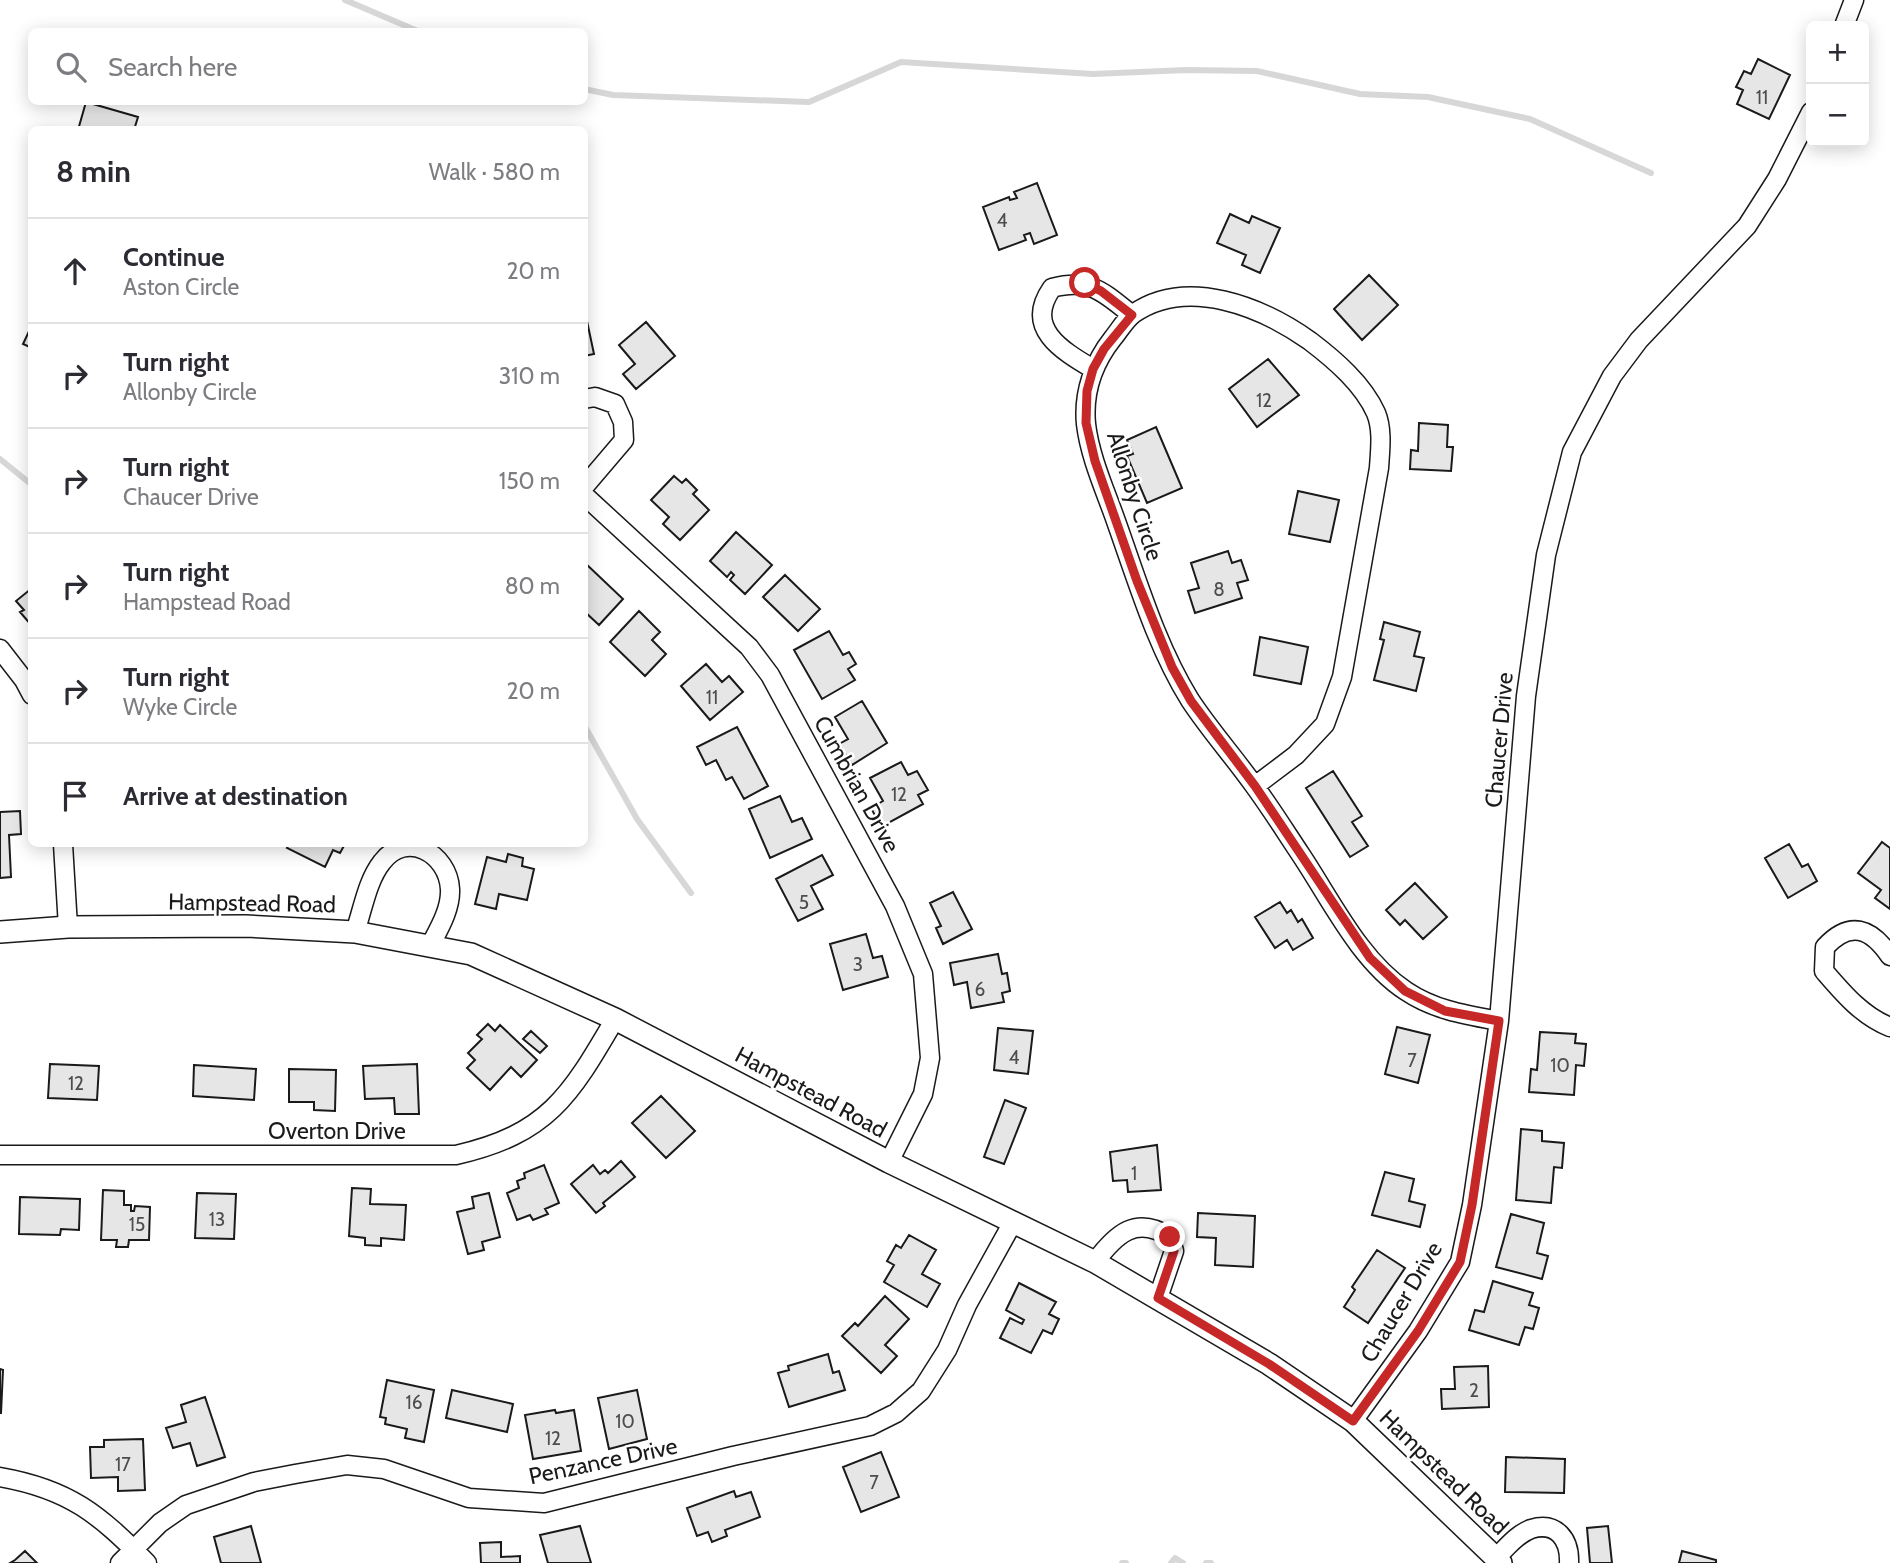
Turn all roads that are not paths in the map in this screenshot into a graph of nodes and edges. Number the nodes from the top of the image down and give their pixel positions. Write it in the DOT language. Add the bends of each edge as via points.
graph roads {
  1 [pos="1854,0"];
  2 [pos="1846,21"];
  3 [pos="1806,121"];
  4 [pos="1132,315"];
  5 [pos="1093,369"];
  6 [pos="588,398"];
  7 [pos="588,482"];
  8 [pos="588,499"];
  9 [pos="0,649"];
  10 [pos="28,688"];
  11 [pos="1255,786"];
  12 [pos="63,847"];
  13 [pos="68,928"];
  14 [pos="0,932"];
  15 [pos="355,932"];
  16 [pos="432,944"];
  17 [pos="1890,956"];
  18 [pos="615,1019"];
  19 [pos="1499,1021"];
  20 [pos="1890,1027"];
  21 [pos="0,1155"];
  22 [pos="889,1162"];
  23 [pos="1013,1222"];
  24 [pos="1095,1262"];
  25 [pos="1158,1298"];
  26 [pos="1353,1421"];
  27 [pos="0,1477"];
  28 [pos="134,1549"];
  29 [pos="1498,1560"];
  30 [pos="120,1563"];
  31 [pos="147,1563"];
  32 [pos="1569,1563"];
  1 -- 2 [label="street"];
  3 -- 19 [label="street, Chaucer Drive" via="1747,226 1639,340 1612,376 1572,452 1546,555 1526,696"];
  4 -- 5 [label="street, Allonby Circle"];
  4 -- 5 [label="street" via="1085,283 1052,288 1043,301 1041,317 1051,337 1066,355"];
  4 -- 11 [label="street, Allonby Circle" via="1167,299 1199,296 1228,301 1295,331 1332,357 1376,414 1379,468 1342,677 1325,724 1296,755"];
  5 -- 11 [label="street, Allonby Circle" via="1086,423 1137,581 1191,701"];
  6 -- 7 [label="street" via="615,404 624,440"];
  8 -- 22 [label="street, Cumbrian Drive" via="749,647 770,675 895,906 923,974 930,1058 923,1094"];
  9 -- 10 [label="street"];
  11 -- 19 [label="street, Allonby Circle" via="1370,958 1405,991 1445,1011"];
  12 -- 13 [label="street"];
  13 -- 14 [label="street, Hampstead Road"];
  13 -- 15 [label="street, Hampstead Road" via="245,926"];
  15 -- 16 [label="street, Hampstead Road"];
  15 -- 16 [label="street" via="373,874 384,859 402,847 421,847 438,858 450,889 446,913"];
  16 -- 18 [label="street, Hampstead Road" via="471,954"];
  17 -- 20 [label="street" via="1880,941 1863,930 1845,932 1825,947 1824,971 1865,1013"];
  18 -- 21 [label="street, Overton Drive" via="580,1077 538,1123 494,1146 456,1155"];
  18 -- 22 [label="street, Hampstead Road"];
  19 -- 26 [label="street, Chaucer Drive" via="1460,1262 1418,1331"];
  22 -- 23 [label="street, Hampstead Road"];
  23 -- 24 [label="street, Hampstead Road"];
  23 -- 28 [label="street, Penzance Drive" via="921,1391 896,1413 870,1426 544,1503 469,1498 384,1469 347,1465 254,1482 195,1502 160,1523"];
  24 -- 25 [label="street, Hampstead Road"];
  24 -- 25 [label="street" via="1121,1233 1141,1227 1158,1230 1170,1237 1174,1251"];
  25 -- 26 [label="street, Hampstead Road"];
  26 -- 29 [label="street, Hampstead Road"];
  27 -- 28 [label="street" via="65,1496 99,1516"];
  28 -- 30 [label="street, Penzance Drive"];
  28 -- 31 [label="street"];
  29 -- 32 [label="street" via="1514,1540 1531,1529 1548,1528 1562,1535 1569,1546"];
}
